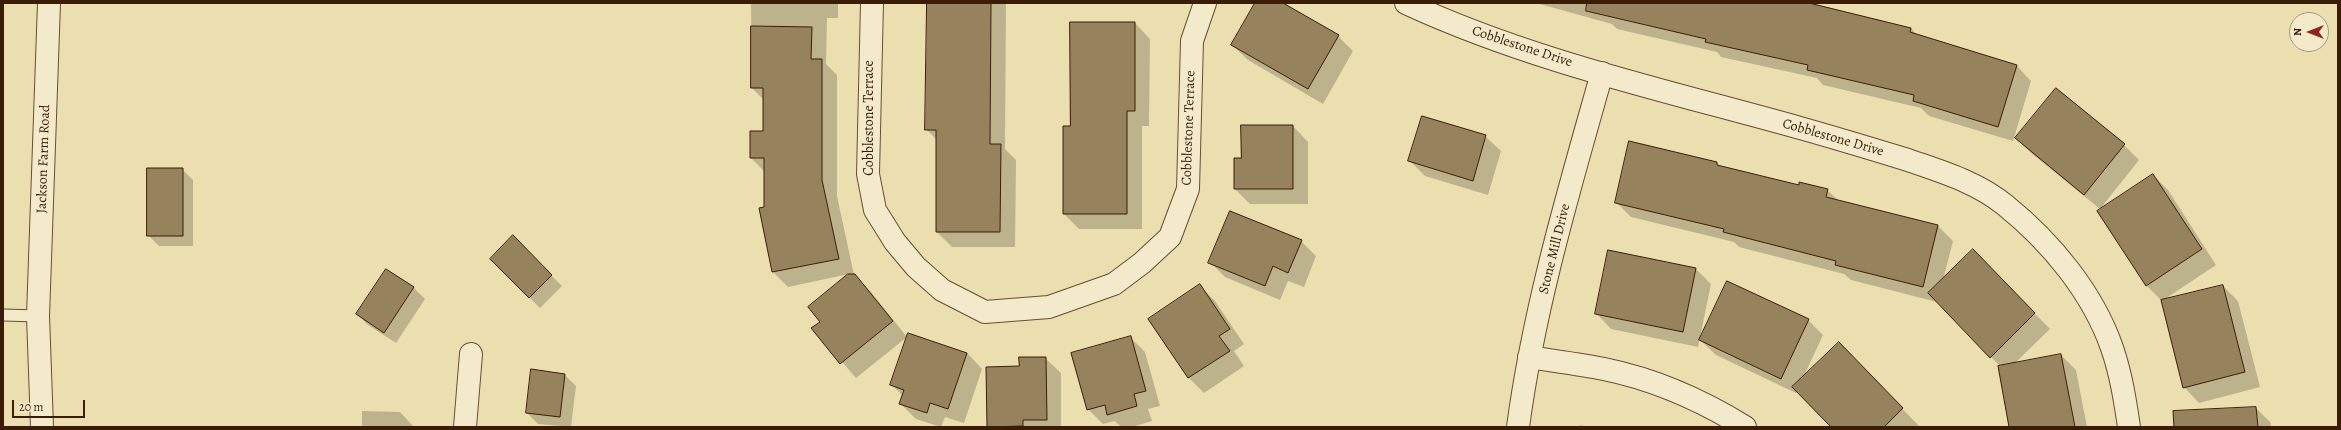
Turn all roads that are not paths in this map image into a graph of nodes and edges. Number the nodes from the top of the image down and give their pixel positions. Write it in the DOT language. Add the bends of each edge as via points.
graph roads {
  1 [pos="49,3"];
  2 [pos="872,3"];
  3 [pos="1205,3"];
  4 [pos="1406,3"];
  5 [pos="1602,73"];
  6 [pos="3,315"];
  7 [pos="38,316"];
  8 [pos="471,354"];
  9 [pos="1529,357"];
  10 [pos="42,427"];
  11 [pos="465,427"];
  12 [pos="1518,427"];
  13 [pos="1745,427"];
  14 [pos="2129,427"];
  1 -- 7 [label="street, Jackson Farm Road"];
  2 -- 3 [label="street, Cobblestone Terrace" via="868,174 875,210 895,242 916,267 942,290 985,312 1049,307 1114,284 1170,237 1188,189 1192,40"];
  4 -- 5 [label="street, Cobblestone Drive" via="1441,20"];
  5 -- 9 [label="street, Stone Mill Drive" via="1562,217"];
  5 -- 14 [label="street, Cobblestone Drive" via="1867,147 1952,175 2000,201 2042,238 2073,276 2093,307 2111,346 2123,387"];
  6 -- 7 [label="lane"];
  7 -- 10 [label="street, Jackson Farm Road"];
  8 -- 11 [label="street"];
  9 -- 12 [label="street, Stone Mill Drive"];
  9 -- 13 [label="street" via="1605,369 1666,387"];
}
